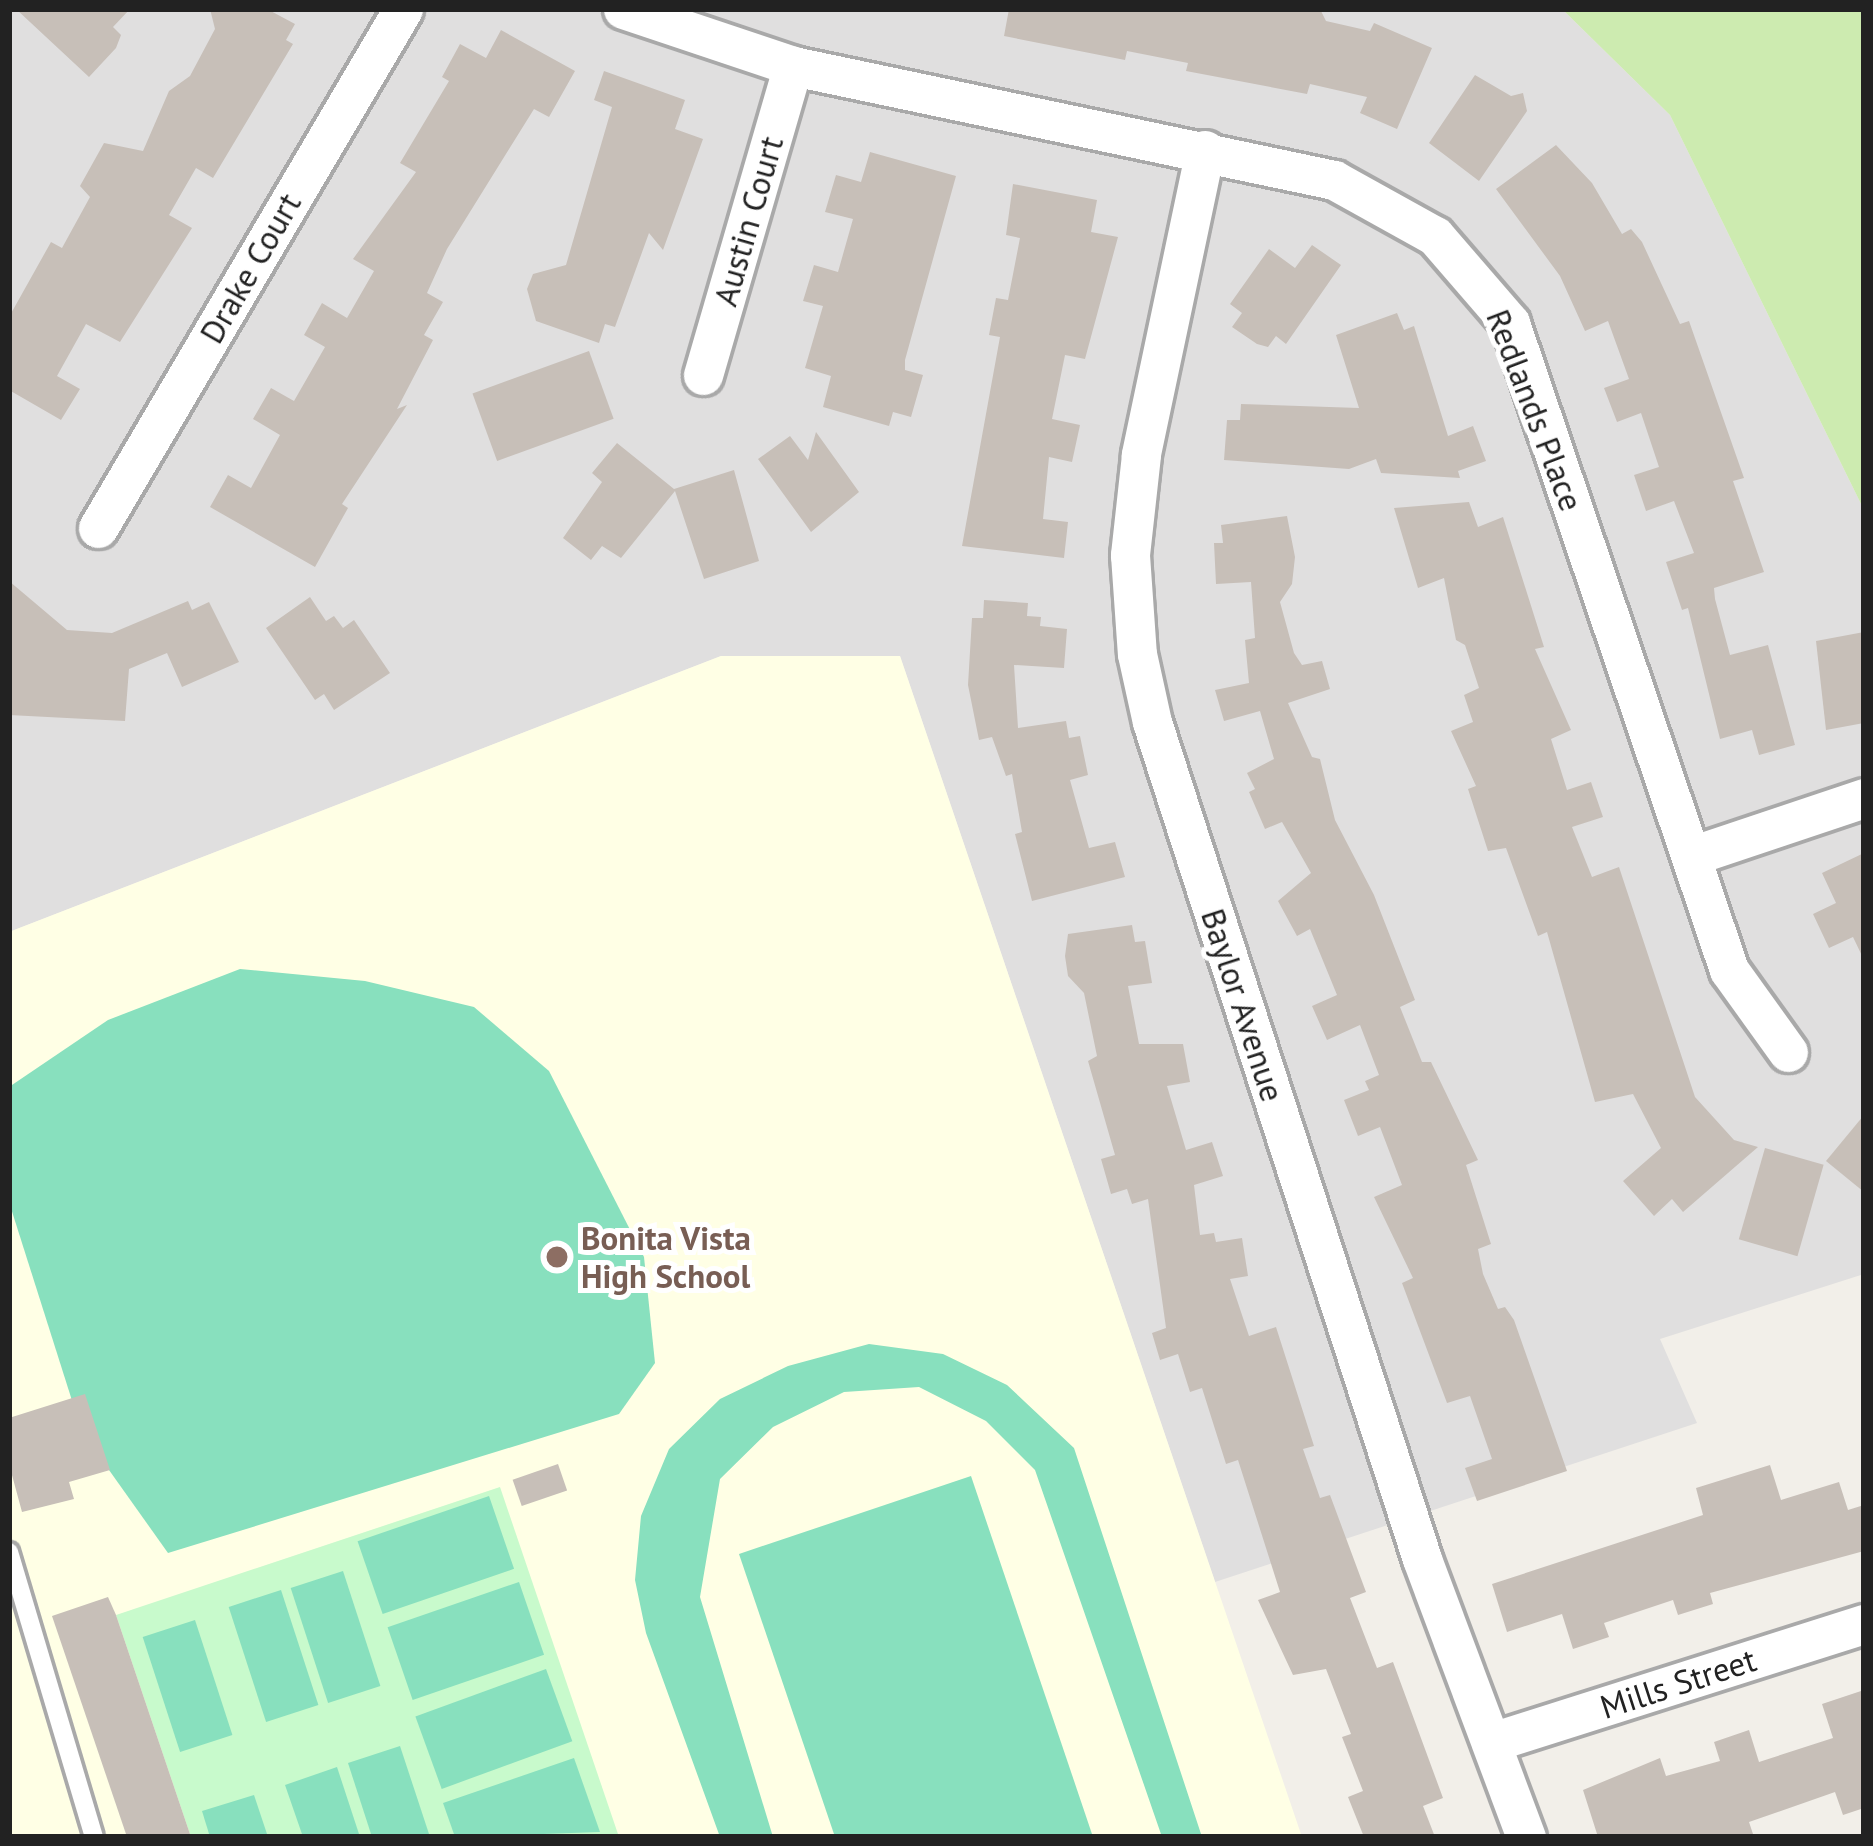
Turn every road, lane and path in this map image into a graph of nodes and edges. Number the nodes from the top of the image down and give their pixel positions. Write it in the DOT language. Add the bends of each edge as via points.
graph roads {
  1 [pos="403,9"];
  2 [pos="623,9"];
  3 [pos="793,66"];
  4 [pos="1205,150"];
  5 [pos="703,375"];
  6 [pos="98,528"];
  7 [pos="1864,798"];
  8 [pos="1691,856"];
  9 [pos="1788,1052"];
  10 [pos="9,1552"];
  11 [pos="1864,1624"];
  12 [pos="1492,1742"];
  13 [pos="94,1837"];
  14 [pos="1526,1837"];
  1 -- 6 [label="street, Drake Court"];
  2 -- 3 [label="street, Redlands Place"];
  3 -- 4 [label="street, Redlands Place"];
  3 -- 5 [label="street, Austin Court"];
  4 -- 8 [label="street, Redlands Place" via="1370,194 1435,236 1488,291 1510,323"];
  4 -- 12 [label="street, Baylor Avenue" via="1141,455 1130,555 1136,654 1412,1528"];
  7 -- 8 [label="street"];
  8 -- 9 [label="street, Redlands Place" via="1729,970"];
  10 -- 13 [label="lane"];
  11 -- 12 [label="street, Mills Street"];
  12 -- 14 [label="street, Baylor Avenue"];
}
